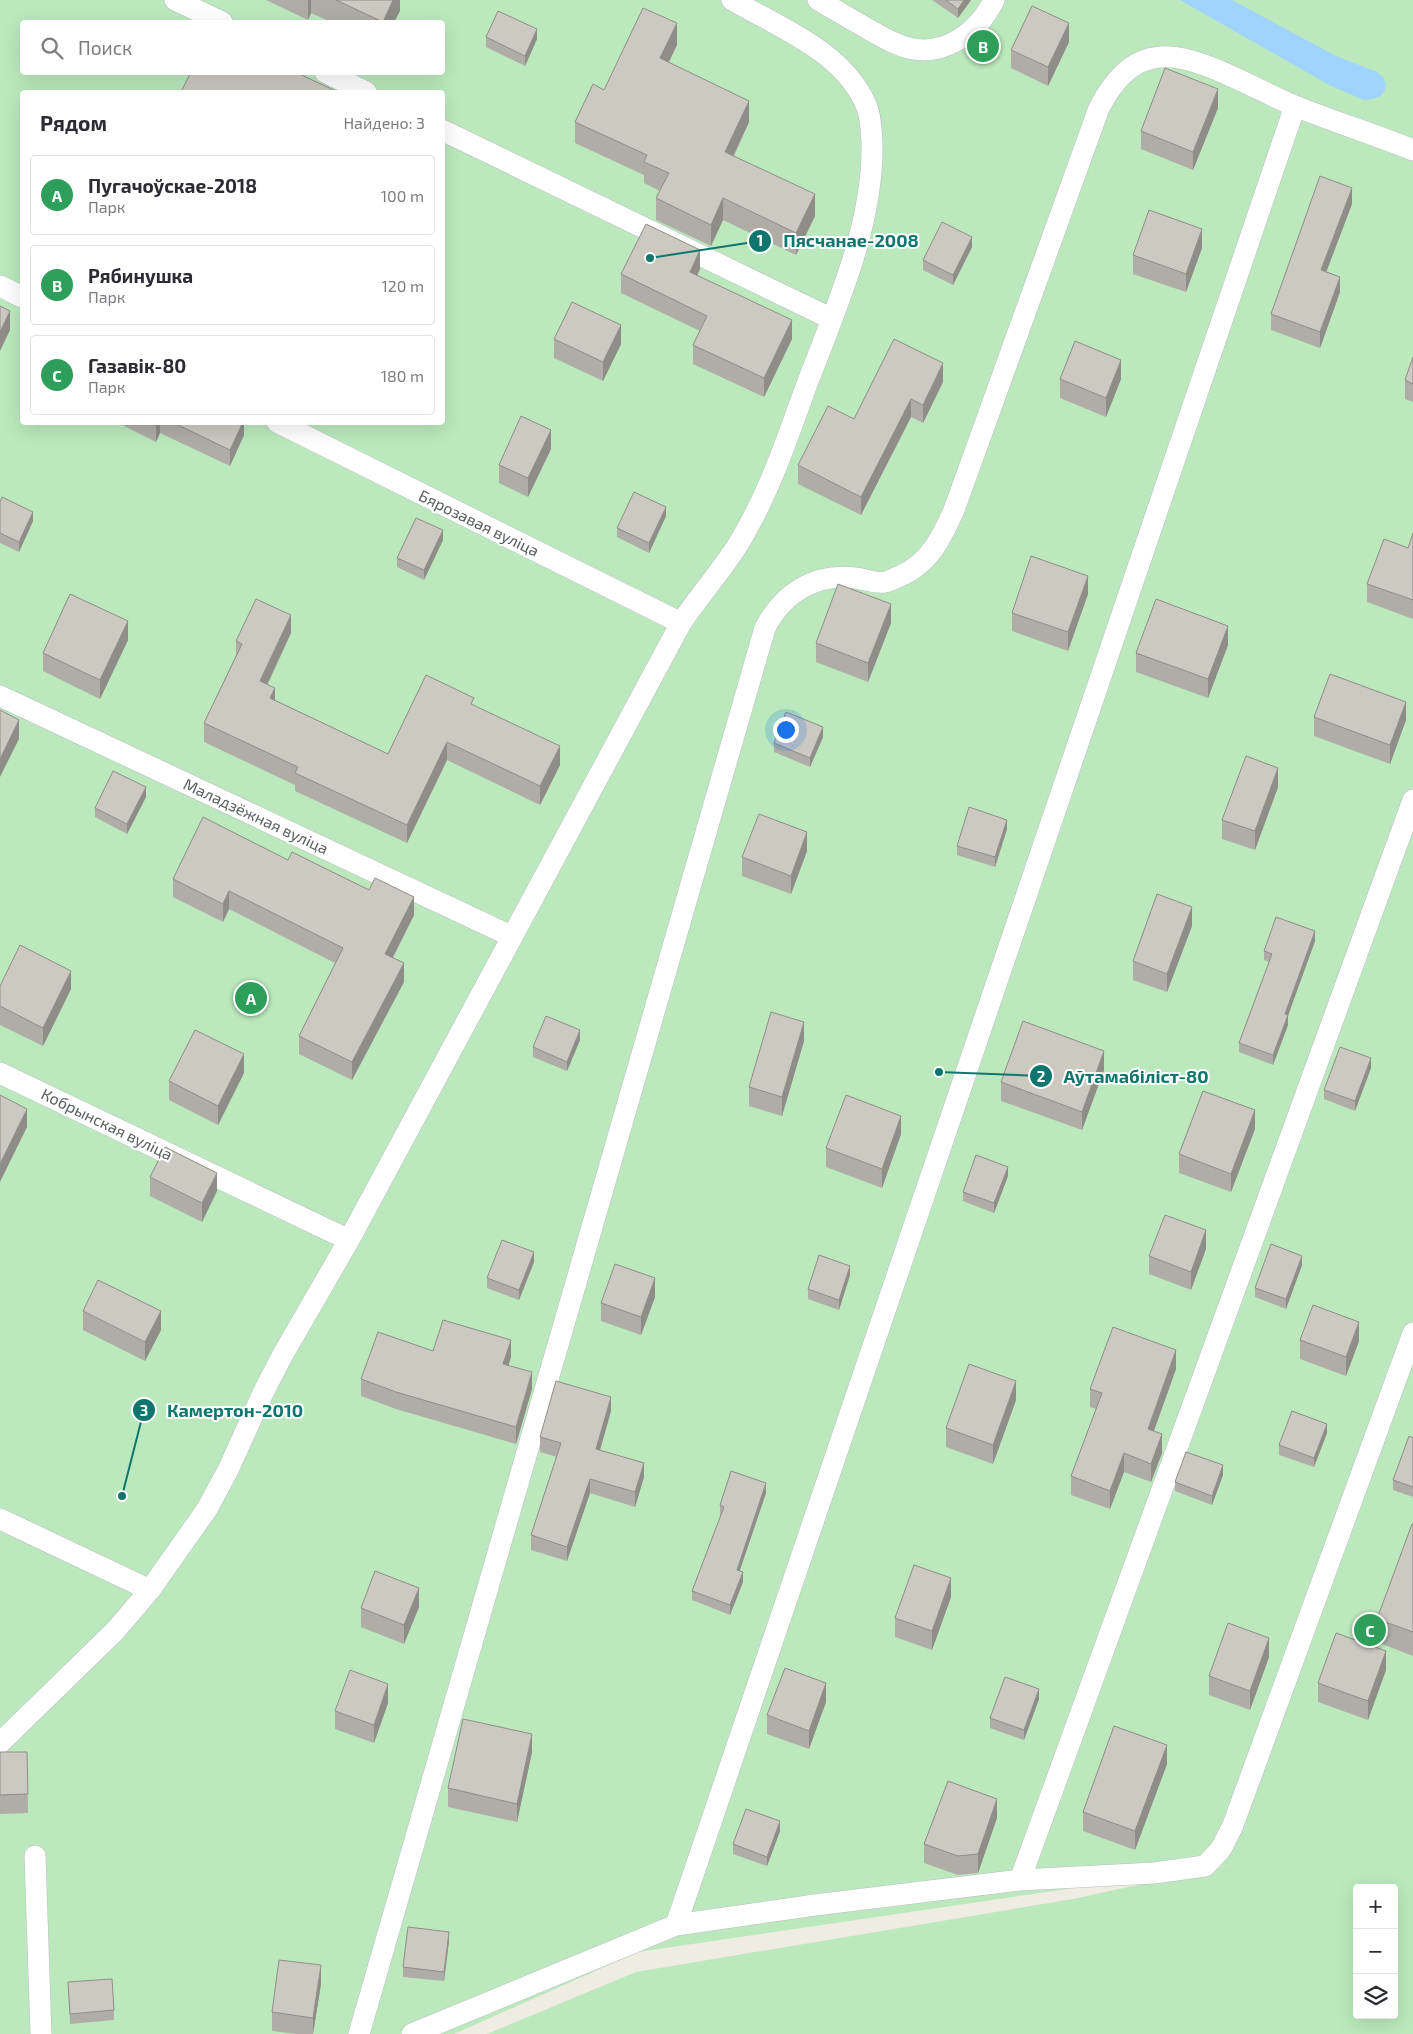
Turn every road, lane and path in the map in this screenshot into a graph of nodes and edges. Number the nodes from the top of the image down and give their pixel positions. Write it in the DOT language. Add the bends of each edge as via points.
graph roads {
  1 [pos="175,0"];
  2 [pos="732,0"];
  3 [pos="818,0"];
  4 [pos="994,0"];
  5 [pos="218,20"];
  6 [pos="331,75"];
  7 [pos="362,90"];
  8 [pos="1295,106"];
  9 [pos="445,131"];
  10 [pos="1412,146"];
  11 [pos="0,286"];
  12 [pos="20,296"];
  13 [pos="832,319"];
  14 [pos="283,425"];
  15 [pos="682,623"];
  16 [pos="0,696"];
  17 [pos="1413,800"];
  18 [pos="511,936"];
  19 [pos="0,1073"];
  20 [pos="349,1240"];
  21 [pos="1413,1333"];
  22 [pos="0,1519"];
  23 [pos="150,1590"];
  24 [pos="0,1743"];
  25 [pos="35,1856"];
  26 [pos="1020,1880"];
  27 [pos="676,1925"];
  28 [pos="41,2034"];
  29 [pos="359,2034"];
  30 [pos="412,2034"];
  1 -- 5 [label="lane"];
  2 -- 13 [label="lane" via="815,47 836,63 854,83 867,106 872,164 867,202 858,242"];
  3 -- 4 [label="lane" via="895,44 913,50 932,51 967,35"];
  6 -- 7 [label="lane"];
  8 -- 10 [label="lane"];
  8 -- 27 [label="lane"];
  8 -- 29 [label="lane" via="1181,57 1160,56 1139,63 1122,74 1099,108 954,510 935,548 920,564 886,582 856,578 815,580 784,601 765,628"];
  9 -- 13 [label="lane"];
  11 -- 12 [label="lane"];
  13 -- 15 [label="lane" via="761,502 732,554"];
  14 -- 15 [label="lane, Бярозавая вуліца"];
  15 -- 18 [label="lane"];
  16 -- 18 [label="lane, Маладзёжная вуліца"];
  17 -- 26 [label="lane"];
  18 -- 20 [label="lane"];
  19 -- 20 [label="lane, Кобрынская вуліца"];
  20 -- 23 [label="lane" via="262,1393 228,1470 206,1509"];
  21 -- 26 [label="lane" via="1240,1806 1221,1849 1205,1866 1154,1873"];
  22 -- 23 [label="lane"];
  23 -- 24 [label="lane" via="115,1630"];
  25 -- 28 [label="lane"];
  26 -- 27 [label="lane"];
  27 -- 30 [label="lane"];
}
